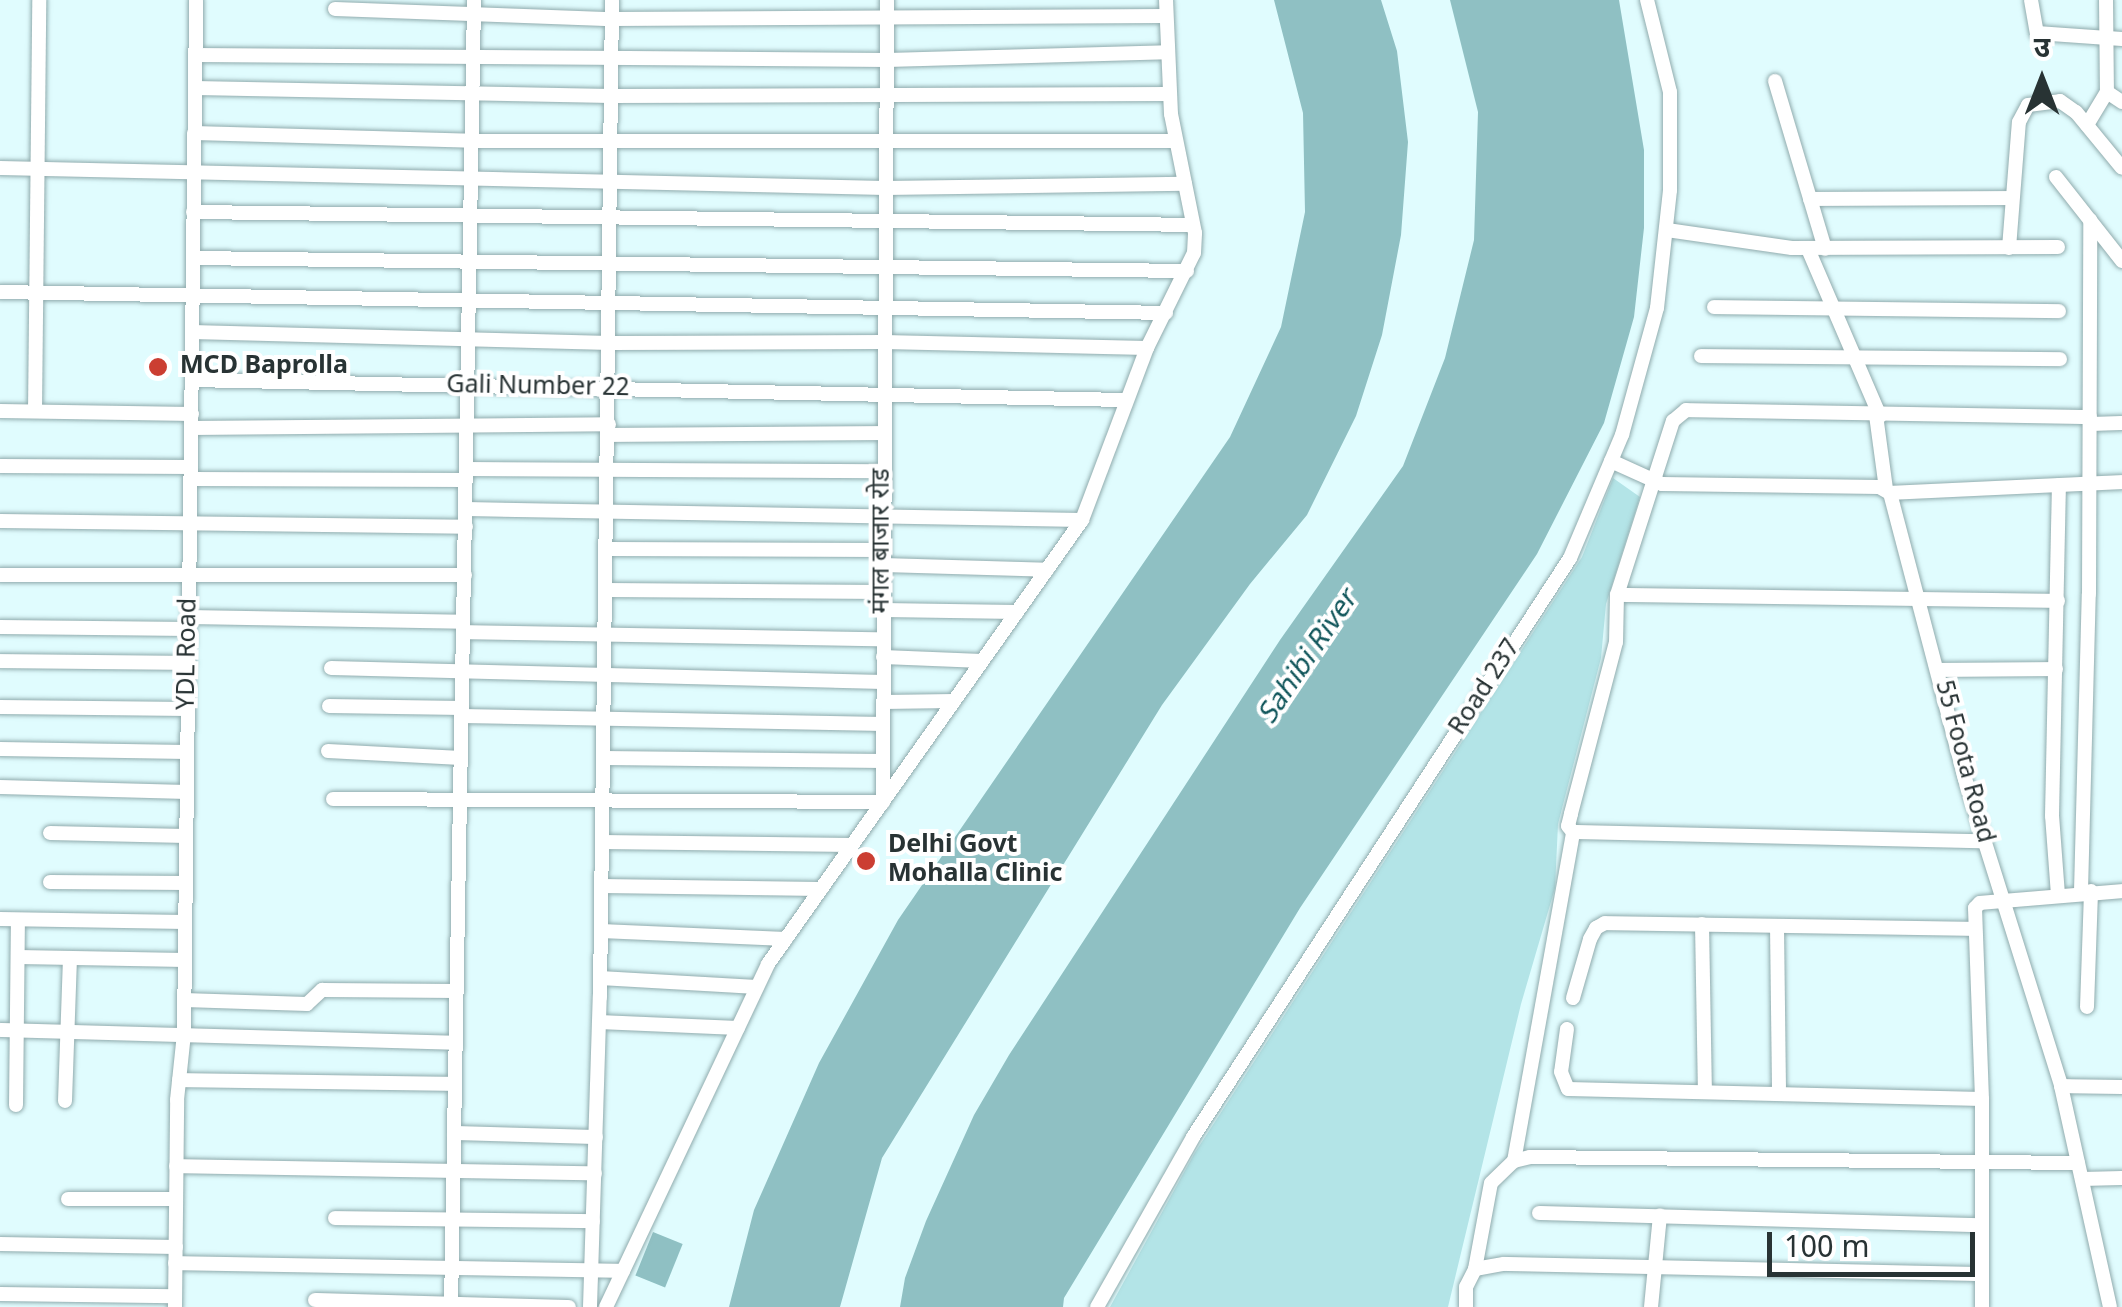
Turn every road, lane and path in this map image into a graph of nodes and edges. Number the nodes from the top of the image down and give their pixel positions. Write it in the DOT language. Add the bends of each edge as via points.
graph roads {
  1 [pos="39,0"];
  2 [pos="196,0"];
  3 [pos="612,0"];
  4 [pos="887,0"];
  5 [pos="1648,0"];
  6 [pos="2030,0"];
  7 [pos="2106,0"];
  8 [pos="474,7"];
  9 [pos="1166,8"];
  10 [pos="335,9"];
  11 [pos="887,18"];
  12 [pos="612,19"];
  13 [pos="2114,38"];
  14 [pos="1168,52"];
  15 [pos="195,55"];
  16 [pos="611,56"];
  17 [pos="473,57"];
  18 [pos="887,60"];
  19 [pos="1775,81"];
  20 [pos="195,88"];
  21 [pos="2107,92"];
  22 [pos="472,93"];
  23 [pos="1170,94"];
  24 [pos="612,96"];
  25 [pos="886,98"];
  26 [pos="2122,102"];
  27 [pos="2087,125"];
  28 [pos="194,132"];
  29 [pos="472,140"];
  30 [pos="611,141"];
  31 [pos="886,141"];
  32 [pos="1176,141"];
  33 [pos="0,168"];
  34 [pos="2122,168"];
  35 [pos="38,169"];
  36 [pos="194,174"];
  37 [pos="472,177"];
  38 [pos="2056,178"];
  39 [pos="611,182"];
  40 [pos="1185,184"];
  41 [pos="886,188"];
  42 [pos="2012,198"];
  43 [pos="1810,199"];
  44 [pos="194,212"];
  45 [pos="471,217"];
  46 [pos="610,219"];
  47 [pos="2090,220"];
  48 [pos="885,221"];
  49 [pos="1193,224"];
  50 [pos="1667,230"];
  51 [pos="2058,247"];
  52 [pos="1808,248"];
  53 [pos="2008,248"];
  54 [pos="1825,249"];
  55 [pos="193,258"];
  56 [pos="2122,261"];
  57 [pos="470,264"];
  58 [pos="610,266"];
  59 [pos="885,266"];
  60 [pos="1187,272"];
  61 [pos="0,292"];
  62 [pos="34,293"];
  63 [pos="193,295"];
  64 [pos="470,303"];
  65 [pos="610,304"];
  66 [pos="884,304"];
  67 [pos="1714,307"];
  68 [pos="1834,308"];
  69 [pos="2060,310"];
  70 [pos="1166,312"];
  71 [pos="192,332"];
  72 [pos="470,338"];
  73 [pos="884,342"];
  74 [pos="610,343"];
  75 [pos="1147,348"];
  76 [pos="1702,356"];
  77 [pos="1855,358"];
  78 [pos="2060,359"];
  79 [pos="192,380"];
  80 [pos="468,387"];
  81 [pos="609,390"];
  82 [pos="884,393"];
  83 [pos="1126,400"];
  84 [pos="0,411"];
  85 [pos="35,411"];
  86 [pos="1878,416"];
  87 [pos="2090,420"];
  88 [pos="192,421"];
  89 [pos="468,423"];
  90 [pos="2122,423"];
  91 [pos="608,429"];
  92 [pos="883,433"];
  93 [pos="1612,461"];
  94 [pos="0,466"];
  95 [pos="608,471"];
  96 [pos="883,471"];
  97 [pos="191,473"];
  98 [pos="466,474"];
  99 [pos="1655,482"];
  100 [pos="2122,482"];
  101 [pos="2090,484"];
  102 [pos="2059,485"];
  103 [pos="1888,491"];
  104 [pos="466,509"];
  105 [pos="607,512"];
  106 [pos="883,514"];
  107 [pos="0,520"];
  108 [pos="1082,520"];
  109 [pos="190,524"];
  110 [pos="466,527"];
  111 [pos="606,549"];
  112 [pos="883,558"];
  113 [pos="1047,570"];
  114 [pos="190,573"];
  115 [pos="0,575"];
  116 [pos="465,575"];
  117 [pos="606,590"];
  118 [pos="883,592"];
  119 [pos="1617,595"];
  120 [pos="1921,599"];
  121 [pos="2058,601"];
  122 [pos="883,610"];
  123 [pos="1017,612"];
  124 [pos="189,623"];
  125 [pos="0,627"];
  126 [pos="464,627"];
  127 [pos="605,632"];
  128 [pos="883,638"];
  129 [pos="883,656"];
  130 [pos="0,661"];
  131 [pos="982,661"];
  132 [pos="188,664"];
  133 [pos="332,668"];
  134 [pos="2056,668"];
  135 [pos="1938,670"];
  136 [pos="463,671"];
  137 [pos="605,675"];
  138 [pos="883,682"];
  139 [pos="954,701"];
  140 [pos="883,702"];
  141 [pos="329,706"];
  142 [pos="0,707"];
  143 [pos="188,708"];
  144 [pos="462,712"];
  145 [pos="604,719"];
  146 [pos="883,724"];
  147 [pos="0,750"];
  148 [pos="328,751"];
  149 [pos="187,752"];
  150 [pos="461,758"];
  151 [pos="604,758"];
  152 [pos="883,762"];
  153 [pos="0,787"];
  154 [pos="186,792"];
  155 [pos="333,799"];
  156 [pos="460,800"];
  157 [pos="603,802"];
  158 [pos="883,802"];
  159 [pos="1574,832"];
  160 [pos="50,833"];
  161 [pos="186,836"];
  162 [pos="1984,841"];
  163 [pos="602,842"];
  164 [pos="852,845"];
  165 [pos="50,882"];
  166 [pos="186,883"];
  167 [pos="602,886"];
  168 [pos="821,889"];
  169 [pos="2086,891"];
  170 [pos="2122,891"];
  171 [pos="2058,895"];
  172 [pos="2002,900"];
  173 [pos="0,919"];
  174 [pos="18,920"];
  175 [pos="185,922"];
  176 [pos="1702,924"];
  177 [pos="1776,926"];
  178 [pos="1974,928"];
  179 [pos="601,931"];
  180 [pos="786,939"];
  181 [pos="18,957"];
  182 [pos="70,958"];
  183 [pos="185,960"];
  184 [pos="600,978"];
  185 [pos="757,988"];
  186 [pos="457,991"];
  187 [pos="1573,998"];
  188 [pos="184,1000"];
  189 [pos="2087,1007"];
  190 [pos="599,1022"];
  191 [pos="738,1028"];
  192 [pos="0,1030"];
  193 [pos="17,1030"];
  194 [pos="1567,1030"];
  195 [pos="68,1031"];
  196 [pos="184,1033"];
  197 [pos="456,1043"];
  198 [pos="179,1080"];
  199 [pos="455,1084"];
  200 [pos="2061,1086"];
  201 [pos="2122,1086"];
  202 [pos="1705,1092"];
  203 [pos="1778,1094"];
  204 [pos="1982,1100"];
  205 [pos="66,1101"];
  206 [pos="16,1104"];
  207 [pos="454,1133"];
  208 [pos="596,1137"];
  209 [pos="1514,1161"];
  210 [pos="1981,1165"];
  211 [pos="176,1166"];
  212 [pos="2080,1171"];
  213 [pos="454,1173"];
  214 [pos="595,1173"];
  215 [pos="2122,1178"];
  216 [pos="68,1199"];
  217 [pos="176,1199"];
  218 [pos="1538,1213"];
  219 [pos="1660,1216"];
  220 [pos="335,1218"];
  221 [pos="453,1218"];
  222 [pos="594,1221"];
  223 [pos="1982,1225"];
  224 [pos="0,1244"];
  225 [pos="176,1246"];
  226 [pos="176,1263"];
  227 [pos="452,1265"];
  228 [pos="1656,1266"];
  229 [pos="1475,1269"];
  230 [pos="592,1270"];
  231 [pos="623,1271"];
  232 [pos="1982,1274"];
  233 [pos="0,1294"];
  234 [pos="315,1300"];
  235 [pos="175,1302"];
  236 [pos="451,1305"];
  237 [pos="569,1307"];
  238 [pos="590,1307"];
  239 [pos="606,1307"];
  240 [pos="1097,1307"];
  241 [pos="1466,1307"];
  242 [pos="1651,1307"];
  243 [pos="1982,1307"];
  244 [pos="2110,1307"];
  1 -- 35 [label="street"];
  2 -- 15 [label="street, YDL Road"];
  3 -- 12 [label="street"];
  4 -- 11 [label="street, मंगल बाजार रोड"];
  5 -- 50 [label="street, Road 237" via="1670,92"];
  6 -- 13 [label="street" via="2037,32"];
  7 -- 13 [label="street"];
  8 -- 10 [label="street"];
  8 -- 12 [label="street"];
  8 -- 17 [label="street"];
  9 -- 11 [label="street"];
  9 -- 14 [label="street"];
  11 -- 12 [label="street"];
  11 -- 18 [label="street, मंगल बाजार रोड"];
  12 -- 16 [label="street"];
  13 -- 21 [label="street"];
  14 -- 18 [label="street"];
  14 -- 23 [label="street"];
  15 -- 17 [label="street"];
  15 -- 20 [label="street, YDL Road"];
  16 -- 17 [label="street"];
  16 -- 18 [label="street"];
  16 -- 24 [label="street"];
  17 -- 22 [label="street"];
  18 -- 25 [label="street, मंगल बाजार रोड"];
  19 -- 43 [label="street"];
  20 -- 22 [label="street"];
  20 -- 28 [label="street, YDL Road"];
  21 -- 26 [label="street"];
  21 -- 27 [label="street"];
  22 -- 24 [label="street"];
  22 -- 29 [label="street"];
  23 -- 25 [label="street"];
  23 -- 32 [label="street"];
  24 -- 25 [label="street"];
  24 -- 30 [label="street"];
  25 -- 31 [label="street, मंगल बाजार रोड"];
  27 -- 34 [label="street"];
  27 -- 42 [label="street" via="2060,102 2037,102 2022,111"];
  28 -- 29 [label="street"];
  28 -- 36 [label="street, YDL Road"];
  29 -- 30 [label="street"];
  29 -- 37 [label="street"];
  30 -- 31 [label="street"];
  30 -- 39 [label="street"];
  31 -- 32 [label="street"];
  31 -- 41 [label="street, मंगल बाजार रोड"];
  32 -- 40 [label="street"];
  33 -- 35 [label="street"];
  35 -- 36 [label="street"];
  35 -- 62 [label="street"];
  36 -- 37 [label="street"];
  36 -- 44 [label="street, YDL Road"];
  37 -- 39 [label="street"];
  37 -- 45 [label="street"];
  38 -- 47 [label="street"];
  39 -- 41 [label="street"];
  39 -- 46 [label="street"];
  40 -- 41 [label="street"];
  40 -- 49 [label="street"];
  41 -- 48 [label="street, मंगल बाजार रोड"];
  42 -- 43 [label="street"];
  42 -- 53 [label="street"];
  43 -- 54 [label="street"];
  44 -- 45 [label="street"];
  44 -- 55 [label="street, YDL Road"];
  45 -- 46 [label="street"];
  45 -- 57 [label="street"];
  46 -- 48 [label="street"];
  46 -- 58 [label="street"];
  47 -- 56 [label="street"];
  47 -- 87 [label="street"];
  48 -- 49 [label="street"];
  48 -- 59 [label="street, मंगल बाजार रोड"];
  49 -- 60 [label="street"];
  50 -- 52 [label="street"];
  50 -- 93 [label="street, Road 237" via="1657,308"];
  51 -- 53 [label="street"];
  52 -- 54 [label="street"];
  52 -- 68 [label="street, 55 Foota Road"];
  53 -- 54 [label="street"];
  55 -- 57 [label="street"];
  55 -- 63 [label="street, YDL Road"];
  57 -- 58 [label="street"];
  57 -- 64 [label="street"];
  58 -- 59 [label="street"];
  58 -- 65 [label="street"];
  59 -- 60 [label="street"];
  59 -- 66 [label="street, मंगल बाजार रोड"];
  60 -- 70 [label="street"];
  61 -- 62 [label="street"];
  62 -- 63 [label="street"];
  62 -- 85 [label="street"];
  63 -- 64 [label="street"];
  63 -- 71 [label="street, YDL Road"];
  64 -- 65 [label="street"];
  64 -- 72 [label="street"];
  65 -- 66 [label="street"];
  65 -- 74 [label="street"];
  66 -- 70 [label="street"];
  66 -- 73 [label="street, मंगल बाजार रोड"];
  67 -- 68 [label="street"];
  68 -- 69 [label="street"];
  68 -- 77 [label="street, 55 Foota Road"];
  70 -- 75 [label="street"];
  71 -- 72 [label="street"];
  71 -- 79 [label="street, YDL Road"];
  72 -- 74 [label="street"];
  72 -- 80 [label="street"];
  73 -- 74 [label="street"];
  73 -- 75 [label="street"];
  73 -- 82 [label="street, मंगल बाजार रोड"];
  74 -- 81 [label="street"];
  75 -- 83 [label="street"];
  76 -- 77 [label="street"];
  77 -- 78 [label="street"];
  77 -- 86 [label="street, 55 Foota Road"];
  79 -- 80 [label="street, Gali Number 22"];
  79 -- 88 [label="street, YDL Road"];
  80 -- 81 [label="street, Gali Number 22"];
  80 -- 89 [label="street"];
  81 -- 82 [label="street, Gali Number 22"];
  81 -- 91 [label="street"];
  82 -- 83 [label="street, Gali Number 22"];
  82 -- 92 [label="street, मंगल बाजार रोड"];
  83 -- 108 [label="street"];
  84 -- 85 [label="street"];
  85 -- 88 [label="street"];
  86 -- 87 [label="street"];
  86 -- 99 [label="street" via="1686,410 1673,421"];
  86 -- 103 [label="street, 55 Foota Road"];
  87 -- 90 [label="street"];
  87 -- 101 [label="street"];
  88 -- 89 [label="street"];
  88 -- 97 [label="street, YDL Road"];
  89 -- 91 [label="street"];
  89 -- 98 [label="street"];
  91 -- 92 [label="street"];
  91 -- 95 [label="street"];
  92 -- 96 [label="street, मंगल बाजार रोड"];
  93 -- 99 [label="street"];
  93 -- 240 [label="street, Road 237" via="1570,558 1194,1137"];
  94 -- 97 [label="street"];
  95 -- 96 [label="street"];
  95 -- 98 [label="street"];
  95 -- 105 [label="street"];
  96 -- 106 [label="street, मंगल बाजार रोड"];
  97 -- 98 [label="street"];
  97 -- 109 [label="street, YDL Road"];
  98 -- 104 [label="street"];
  99 -- 103 [label="street"];
  99 -- 119 [label="street"];
  100 -- 101 [label="street"];
  101 -- 102 [label="street"];
  101 -- 169 [label="street"];
  102 -- 103 [label="street"];
  102 -- 121 [label="street"];
  103 -- 120 [label="street, 55 Foota Road"];
  104 -- 105 [label="street"];
  104 -- 110 [label="street"];
  105 -- 106 [label="street"];
  105 -- 111 [label="street"];
  106 -- 108 [label="street"];
  106 -- 112 [label="street, मंगल बाजार रोड"];
  107 -- 109 [label="street"];
  108 -- 113 [label="street"];
  109 -- 110 [label="street"];
  109 -- 114 [label="street, YDL Road"];
  110 -- 116 [label="street"];
  111 -- 112 [label="street"];
  111 -- 117 [label="street"];
  112 -- 113 [label="street"];
  112 -- 118 [label="street, मंगल बाजार रोड"];
  113 -- 123 [label="street"];
  114 -- 115 [label="street"];
  114 -- 116 [label="street"];
  114 -- 124 [label="street, YDL Road"];
  116 -- 126 [label="street"];
  117 -- 118 [label="street"];
  117 -- 127 [label="street"];
  118 -- 122 [label="street, मंगल बाजार रोड"];
  119 -- 120 [label="street"];
  119 -- 159 [label="street" via="1616,642 1568,826"];
  120 -- 121 [label="street"];
  120 -- 135 [label="street, 55 Foota Road"];
  121 -- 134 [label="street"];
  122 -- 123 [label="street"];
  122 -- 128 [label="street, मंगल बाजार रोड"];
  123 -- 131 [label="street"];
  124 -- 125 [label="street"];
  124 -- 126 [label="street"];
  124 -- 132 [label="street, YDL Road"];
  126 -- 127 [label="street"];
  126 -- 136 [label="street"];
  127 -- 128 [label="street"];
  127 -- 137 [label="street"];
  128 -- 129 [label="street, मंगल बाजार रोड"];
  129 -- 131 [label="street"];
  129 -- 138 [label="street, मंगल बाजार रोड"];
  130 -- 132 [label="street"];
  131 -- 139 [label="street"];
  132 -- 143 [label="street, YDL Road"];
  133 -- 136 [label="street"];
  134 -- 135 [label="street"];
  134 -- 171 [label="street" via="2052,828"];
  135 -- 162 [label="street, 55 Foota Road"];
  136 -- 137 [label="street"];
  136 -- 144 [label="street"];
  137 -- 138 [label="street"];
  137 -- 145 [label="street"];
  138 -- 140 [label="street, मंगल बाजार रोड"];
  139 -- 140 [label="street"];
  139 -- 158 [label="street"];
  140 -- 146 [label="street, मंगल बाजार रोड"];
  141 -- 144 [label="street"];
  142 -- 143 [label="street"];
  143 -- 149 [label="street, YDL Road"];
  144 -- 145 [label="street"];
  144 -- 150 [label="street"];
  145 -- 146 [label="street"];
  145 -- 151 [label="street"];
  146 -- 152 [label="street, मंगल बाजार रोड"];
  147 -- 149 [label="street"];
  148 -- 150 [label="street"];
  149 -- 154 [label="street, YDL Road"];
  150 -- 156 [label="street"];
  151 -- 152 [label="street"];
  151 -- 157 [label="street"];
  152 -- 158 [label="street, मंगल बाजार रोड"];
  153 -- 154 [label="street"];
  154 -- 161 [label="street, YDL Road"];
  155 -- 156 [label="street"];
  156 -- 157 [label="street"];
  156 -- 186 [label="street"];
  157 -- 158 [label="street"];
  157 -- 163 [label="street"];
  158 -- 164 [label="street"];
  159 -- 162 [label="street"];
  159 -- 209 [label="street"];
  160 -- 161 [label="street"];
  161 -- 166 [label="street, YDL Road"];
  162 -- 172 [label="street, 55 Foota Road"];
  163 -- 164 [label="street"];
  163 -- 167 [label="street"];
  164 -- 168 [label="street"];
  165 -- 166 [label="street"];
  166 -- 175 [label="street, YDL Road"];
  167 -- 168 [label="street"];
  167 -- 179 [label="street"];
  168 -- 180 [label="street"];
  169 -- 170 [label="street"];
  169 -- 171 [label="street"];
  169 -- 189 [label="street"];
  171 -- 172 [label="street"];
  172 -- 178 [label="street" via="1976,904"];
  172 -- 200 [label="street, 55 Foota Road"];
  173 -- 174 [label="street"];
  174 -- 175 [label="street"];
  174 -- 181 [label="street"];
  175 -- 183 [label="street, YDL Road"];
  176 -- 177 [label="street"];
  176 -- 187 [label="street" via="1596,928"];
  176 -- 202 [label="street"];
  177 -- 178 [label="street"];
  177 -- 203 [label="street"];
  178 -- 204 [label="street"];
  179 -- 180 [label="street"];
  179 -- 184 [label="street"];
  180 -- 185 [label="street"];
  181 -- 182 [label="street"];
  181 -- 193 [label="street"];
  182 -- 183 [label="street"];
  182 -- 195 [label="street"];
  183 -- 188 [label="street, YDL Road"];
  184 -- 185 [label="street"];
  184 -- 190 [label="street"];
  185 -- 191 [label="street"];
  186 -- 188 [label="street" via="322,990 307,1004"];
  186 -- 197 [label="street"];
  188 -- 196 [label="street, YDL Road"];
  190 -- 191 [label="street"];
  190 -- 208 [label="street"];
  191 -- 231 [label="street"];
  192 -- 193 [label="street"];
  193 -- 195 [label="street"];
  193 -- 206 [label="street"];
  194 -- 202 [label="street" via="1562,1072 1568,1089"];
  195 -- 196 [label="street"];
  195 -- 205 [label="street"];
  196 -- 197 [label="street"];
  196 -- 198 [label="street, YDL Road"];
  197 -- 199 [label="street"];
  198 -- 199 [label="street"];
  198 -- 211 [label="street, YDL Road"];
  199 -- 207 [label="street"];
  200 -- 201 [label="street"];
  200 -- 212 [label="street, 55 Foota Road"];
  202 -- 203 [label="street"];
  203 -- 204 [label="street"];
  204 -- 210 [label="street"];
  207 -- 208 [label="street"];
  207 -- 213 [label="street"];
  208 -- 214 [label="street"];
  209 -- 210 [label="street"];
  209 -- 229 [label="street" via="1491,1182"];
  210 -- 212 [label="street"];
  210 -- 223 [label="street"];
  211 -- 213 [label="street"];
  211 -- 217 [label="street, YDL Road"];
  212 -- 215 [label="street"];
  212 -- 244 [label="street, 55 Foota Road"];
  213 -- 214 [label="street"];
  213 -- 221 [label="street"];
  214 -- 222 [label="street"];
  216 -- 217 [label="street"];
  217 -- 225 [label="street, YDL Road"];
  218 -- 219 [label="street"];
  219 -- 223 [label="street"];
  219 -- 228 [label="street"];
  220 -- 221 [label="street"];
  221 -- 222 [label="street"];
  221 -- 227 [label="street"];
  222 -- 230 [label="street"];
  223 -- 232 [label="street"];
  224 -- 225 [label="street"];
  225 -- 226 [label="street, YDL Road"];
  226 -- 227 [label="street"];
  226 -- 235 [label="street, YDL Road"];
  227 -- 230 [label="street"];
  227 -- 236 [label="street"];
  228 -- 229 [label="street"];
  228 -- 232 [label="street"];
  228 -- 242 [label="street"];
  229 -- 241 [label="street"];
  230 -- 231 [label="street"];
  230 -- 238 [label="street"];
  231 -- 239 [label="street"];
  232 -- 243 [label="street"];
  233 -- 235 [label="street"];
  234 -- 236 [label="street"];
  236 -- 237 [label="street"];
}
